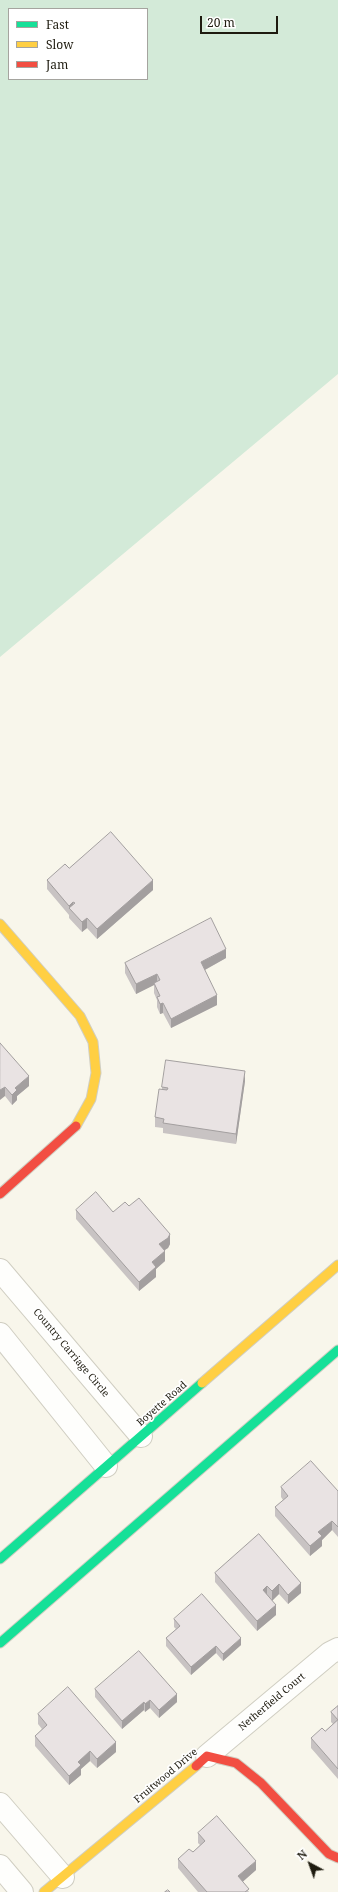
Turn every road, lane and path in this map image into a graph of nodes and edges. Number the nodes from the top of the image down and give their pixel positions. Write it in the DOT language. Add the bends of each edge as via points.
graph roads {
  1 [pos="0,924"];
  2 [pos="0,1194"];
  3 [pos="338,1265"];
  4 [pos="0,1270"];
  5 [pos="0,1334"];
  6 [pos="338,1350"];
  7 [pos="141,1436"];
  8 [pos="106,1466"];
  9 [pos="0,1559"];
  10 [pos="0,1643"];
  11 [pos="338,1649"];
  12 [pos="208,1756"];
  13 [pos="0,1804"];
  14 [pos="338,1858"];
  15 [pos="0,1866"];
  16 [pos="63,1877"];
  17 [pos="22,1892"];
  18 [pos="44,1892"];
  1 -- 2 [label="main road" via="80,1016 93,1042 96,1073 91,1099 76,1127"];
  3 -- 7 [label="main road, Boyette Road"];
  4 -- 7 [label="street, Country Carriage Circle"];
  5 -- 8 [label="street"];
  6 -- 10 [label="main road"];
  7 -- 8 [label="main road, Boyette Road"];
  8 -- 9 [label="main road, Boyette Road"];
  11 -- 12 [label="street, Netherfield Court"];
  12 -- 14 [label="main road, Fruitwood Drive" via="236,1763 261,1783 329,1854"];
  12 -- 16 [label="main road, Fruitwood Drive"];
  13 -- 16 [label="street"];
  15 -- 17 [label="street"];
  16 -- 18 [label="main road, Fruitwood Drive"];
}
